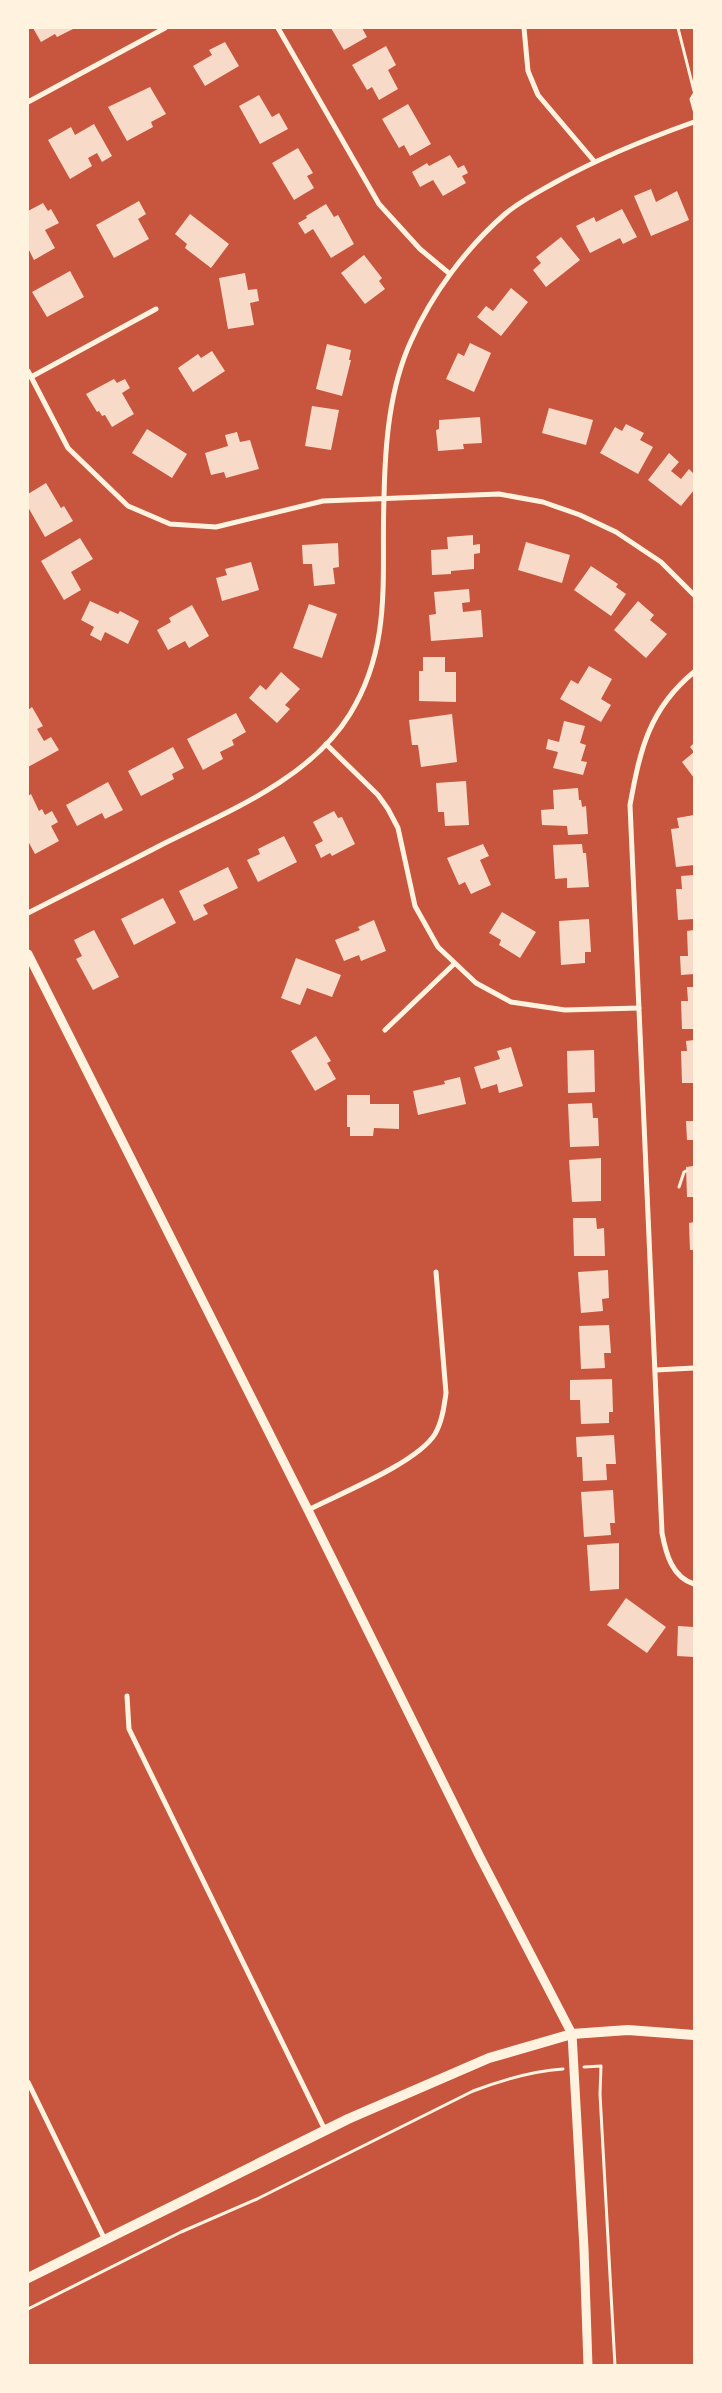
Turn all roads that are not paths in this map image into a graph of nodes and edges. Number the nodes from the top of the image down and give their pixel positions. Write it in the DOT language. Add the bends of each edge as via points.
graph roads {
  1 [pos="165,28"];
  2 [pos="278,28"];
  3 [pos="524,28"];
  4 [pos="28,102"];
  5 [pos="694,122"];
  6 [pos="594,161"];
  7 [pos="450,274"];
  8 [pos="156,309"];
  9 [pos="28,371"];
  10 [pos="31,377"];
  11 [pos="384,498"];
  12 [pos="694,595"];
  13 [pos="694,672"];
  14 [pos="326,744"];
  15 [pos="28,913"];
  16 [pos="28,954"];
  17 [pos="454,964"];
  18 [pos="639,1008"];
  19 [pos="385,1030"];
  20 [pos="436,1272"];
  21 [pos="694,1368"];
  22 [pos="656,1370"];
  23 [pos="308,1510"];
  24 [pos="694,1584"];
  25 [pos="127,1696"];
  26 [pos="572,2034"];
  27 [pos="694,2035"];
  28 [pos="28,2082"];
  29 [pos="325,2131"];
  30 [pos="105,2240"];
  31 [pos="28,2278"];
  32 [pos="588,2366"];
  1 -- 4 [label="street"];
  2 -- 7 [label="street" via="379,204 420,249"];
  3 -- 6 [label="street" via="528,71 538,95"];
  5 -- 6 [label="street"];
  6 -- 7 [label="street" via="507,212"];
  7 -- 11 [label="street" via="410,342 399,374 388,426"];
  8 -- 10 [label="street"];
  9 -- 10 [label="street"];
  10 -- 11 [label="street" via="68,448 128,506 170,524 216,526 323,501"];
  11 -- 12 [label="street" via="499,494 543,502 616,532 661,562"];
  11 -- 14 [label="street" via="385,598 380,632 370,672 350,715"];
  13 -- 18 [label="street" via="668,700 647,733 630,805"];
  14 -- 15 [label="street" via="288,777 249,801"];
  14 -- 17 [label="street" via="388,809 398,828 415,906 438,947"];
  16 -- 23 [label="street"];
  17 -- 18 [label="street" via="476,983 511,1002 565,1010"];
  17 -- 19 [label="street"];
  18 -- 22 [label="street"];
  20 -- 23 [label="street" via="446,1393 444,1412 436,1433 424,1448 406,1461"];
  21 -- 22 [label="street"];
  22 -- 24 [label="street" via="662,1533 666,1553 675,1571"];
  23 -- 26 [label="street" via="480,1857"];
  25 -- 29 [label="street" via="129,1729"];
  26 -- 27 [label="main road" via="628,2030"];
  26 -- 29 [label="main road" via="457,2071"];
  26 -- 32 [label="street"];
  28 -- 30 [label="street"];
  29 -- 30 [label="main road"];
  30 -- 31 [label="main road"];
}
